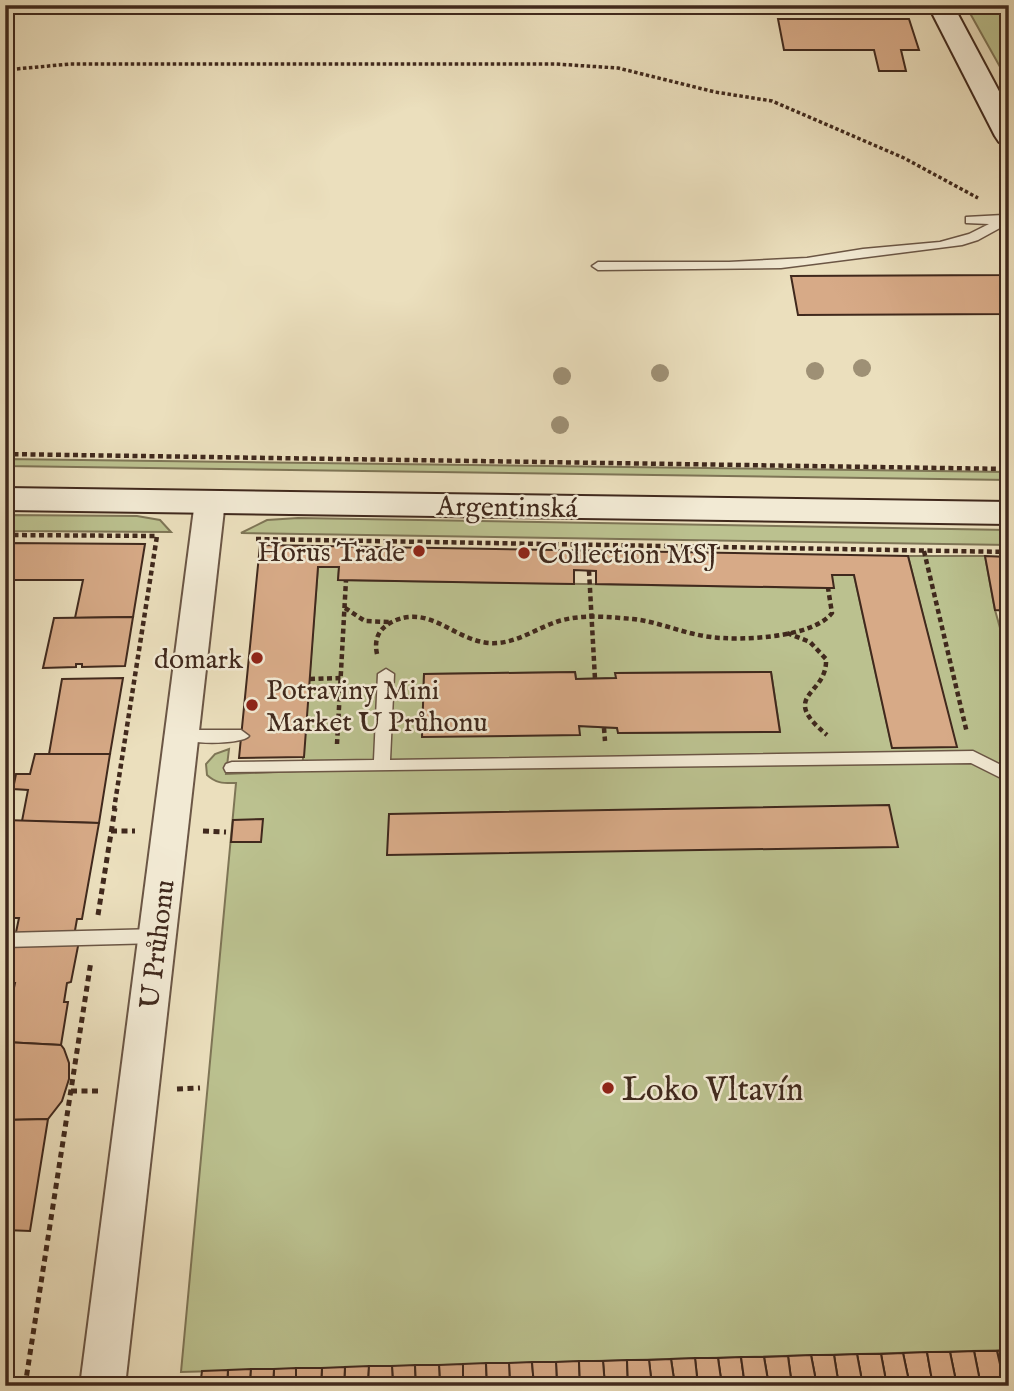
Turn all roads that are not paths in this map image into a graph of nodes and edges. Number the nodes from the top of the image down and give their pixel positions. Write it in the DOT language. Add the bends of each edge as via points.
graph roads {
  1 [pos="940,5"];
  2 [pos="1000,103"];
  3 [pos="1009,136"];
  4 [pos="1006,219"];
  5 [pos="970,220"];
  6 [pos="598,266"];
  7 [pos="5,480"];
  8 [pos="1009,494"];
  9 [pos="5,499"];
  10 [pos="210,501"];
  11 [pos="1009,513"];
  12 [pos="386,674"];
  13 [pos="183,736"];
  14 [pos="241,736"];
  15 [pos="382,765"];
  16 [pos="232,768"];
  17 [pos="1009,776"];
  18 [pos="158,936"];
  19 [pos="5,940"];
  20 [pos="102,1386"];
  1 -- 2 [label="main road"];
  2 -- 3 [label="main road"];
  4 -- 5 [label="lane"];
  4 -- 6 [label="lane" via="989,231 947,245 812,261"];
  7 -- 8 [label="main road, Argentinská"];
  9 -- 10 [label="main road, Argentinská"];
  10 -- 11 [label="main road, Argentinská"];
  10 -- 13 [label="street, U Průhonu"];
  12 -- 15 [label="lane"];
  13 -- 14 [label="lane"];
  13 -- 18 [label="street, U Průhonu"];
  15 -- 16 [label="lane"];
  15 -- 17 [label="lane" via="973,757"];
  18 -- 19 [label="lane"];
  18 -- 20 [label="street, U Průhonu"];
}
